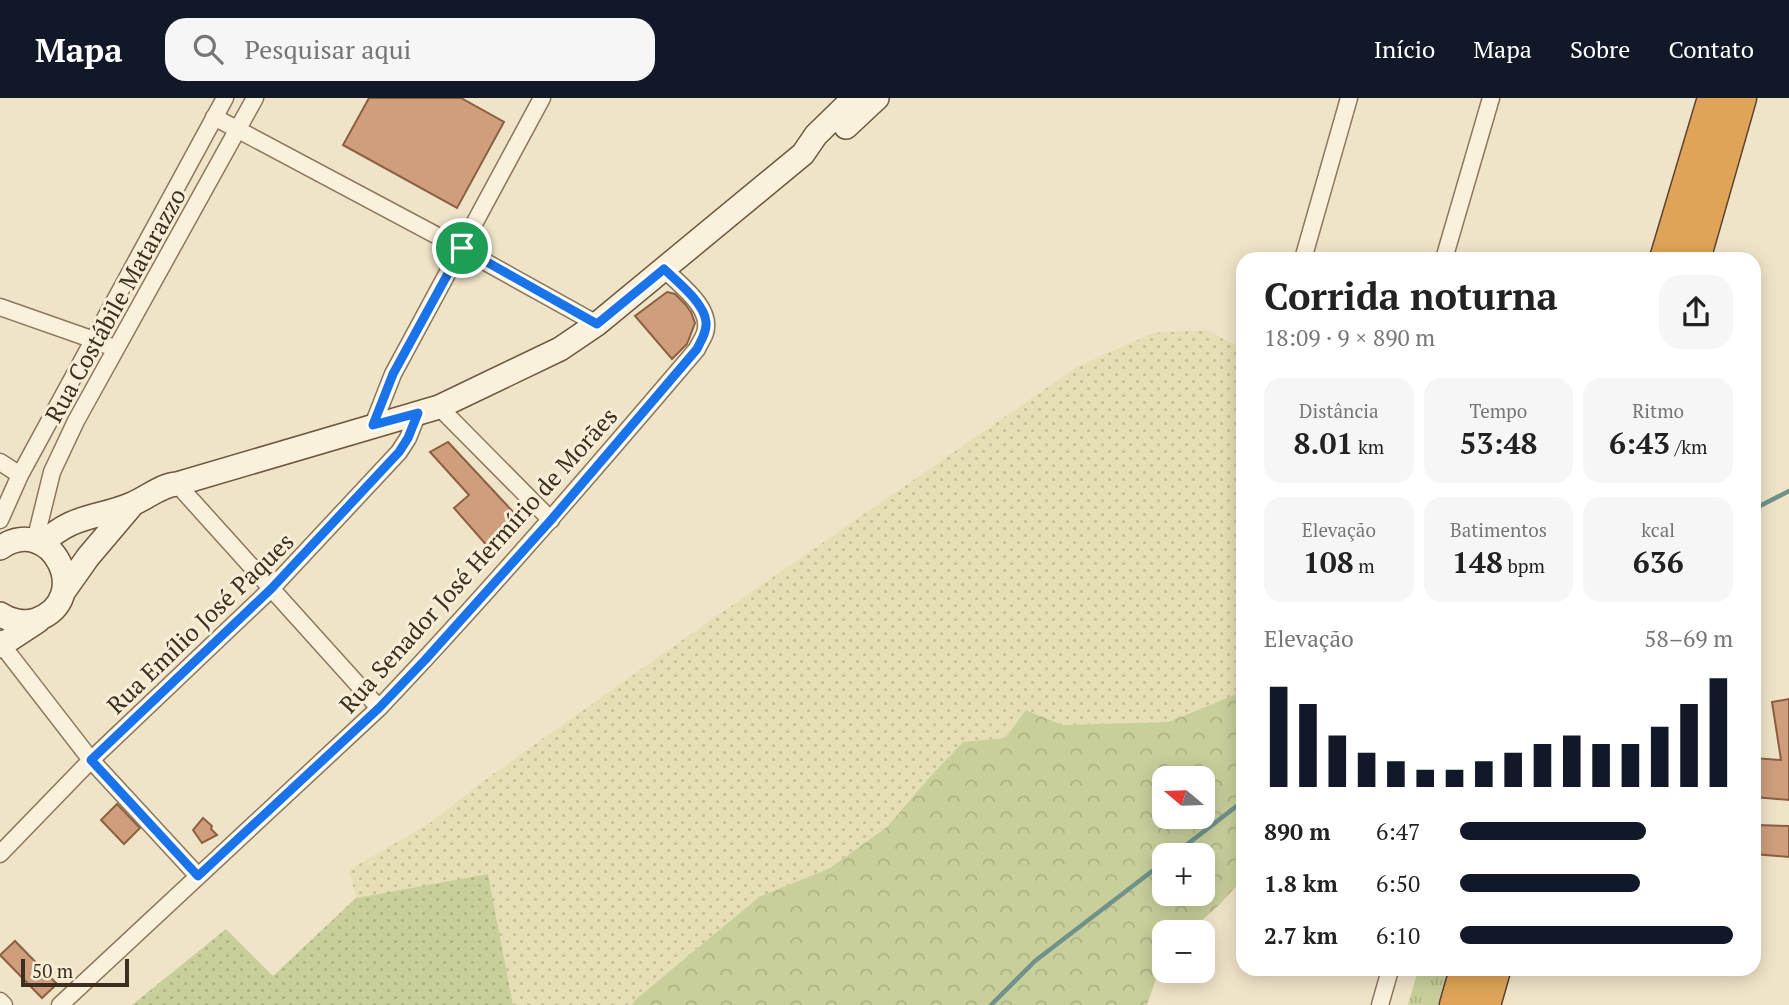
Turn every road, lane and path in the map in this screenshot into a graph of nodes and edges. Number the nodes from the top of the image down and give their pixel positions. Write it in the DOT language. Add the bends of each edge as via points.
graph roads {
  1 [pos="225,98"];
  2 [pos="255,98"];
  3 [pos="542,98"];
  4 [pos="854,98"];
  5 [pos="877,98"];
  6 [pos="1349,98"];
  7 [pos="1491,98"];
  8 [pos="1698,98"];
  9 [pos="1713,98"];
  10 [pos="1741,98"];
  11 [pos="214,117"];
  12 [pos="237,129"];
  13 [pos="803,154"];
  14 [pos="1675,224"];
  15 [pos="462,248"];
  16 [pos="1305,252"];
  17 [pos="1446,252"];
  18 [pos="1667,252"];
  19 [pos="1697,252"];
  20 [pos="664,269"];
  21 [pos="0,307"];
  22 [pos="597,324"];
  23 [pos="94,340"];
  24 [pos="116,349"];
  25 [pos="428,410"];
  26 [pos="373,425"];
  27 [pos="0,462"];
  28 [pos="20,475"];
  29 [pos="177,484"];
  30 [pos="131,505"];
  31 [pos="0,520"];
  32 [pos="551,520"];
  33 [pos="39,542"];
  34 [pos="0,548"];
  35 [pos="271,589"];
  36 [pos="64,592"];
  37 [pos="0,614"];
  38 [pos="44,617"];
  39 [pos="1,643"];
  40 [pos="379,708"];
  41 [pos="91,760"];
  42 [pos="0,854"];
  43 [pos="198,876"];
  44 [pos="1388,976"];
  45 [pos="1463,976"];
  46 [pos="0,1001"];
  47 [pos="4,1005"];
  48 [pos="60,1005"];
  49 [pos="1380,1005"];
  50 [pos="1455,1005"];
  1 -- 11 [label="street, Rua Costábile Matarazzo"];
  2 -- 12 [label="street, Rua Costábile Matarazzo"];
  3 -- 15 [label="street"];
  4 -- 13 [label="main road"];
  5 -- 13 [label="main road" via="825,146"];
  6 -- 16 [label="street"];
  7 -- 17 [label="street"];
  8 -- 14 [label="highway"];
  9 -- 14 [label="highway"];
  10 -- 19 [label="highway"];
  11 -- 12 [label="street"];
  11 -- 23 [label="street, Rua Costábile Matarazzo"];
  12 -- 15 [label="street"];
  12 -- 24 [label="street, Rua Costábile Matarazzo"];
  13 -- 20 [label="main road"];
  14 -- 18 [label="highway"];
  15 -- 22 [label="street"];
  15 -- 26 [label="street" via="393,374"];
  20 -- 22 [label="main road"];
  20 -- 32 [label="street, Rua Senador José Hermírio de Morães" via="701,306 705,334"];
  21 -- 23 [label="street"];
  22 -- 25 [label="main road" via="560,349"];
  23 -- 24 [label="street"];
  23 -- 28 [label="street, Rua Costábile Matarazzo"];
  24 -- 33 [label="street, Rua Costábile Matarazzo" via="52,472"];
  25 -- 26 [label="main road"];
  25 -- 32 [label="street"];
  25 -- 35 [label="street, Rua Emílio José Paques" via="399,452"];
  26 -- 29 [label="main road"];
  27 -- 28 [label="street"];
  28 -- 31 [label="street, Rua Costábile Matarazzo"];
  29 -- 30 [label="main road"];
  29 -- 35 [label="street"];
  30 -- 33 [label="main road" via="69,523"];
  30 -- 36 [label="main road"];
  32 -- 40 [label="street, Rua Senador José Hermírio de Morães"];
  33 -- 34 [label="main road" via="19,539"];
  33 -- 36 [label="main road" via="62,564"];
  35 -- 40 [label="street"];
  35 -- 41 [label="street, Rua Emílio José Paques"];
  36 -- 38 [label="main road"];
  37 -- 38 [label="main road" via="16,621"];
  38 -- 39 [label="main road"];
  39 -- 41 [label="street"];
  40 -- 43 [label="street, Rua Senador José Hermírio de Morães"];
  41 -- 42 [label="street, Rua Emílio José Paques"];
  41 -- 43 [label="street"];
  43 -- 48 [label="street, Rua Senador José Hermírio de Morães"];
  44 -- 49 [label="street"];
  45 -- 50 [label="highway"];
  46 -- 47 [label="street"];
}
